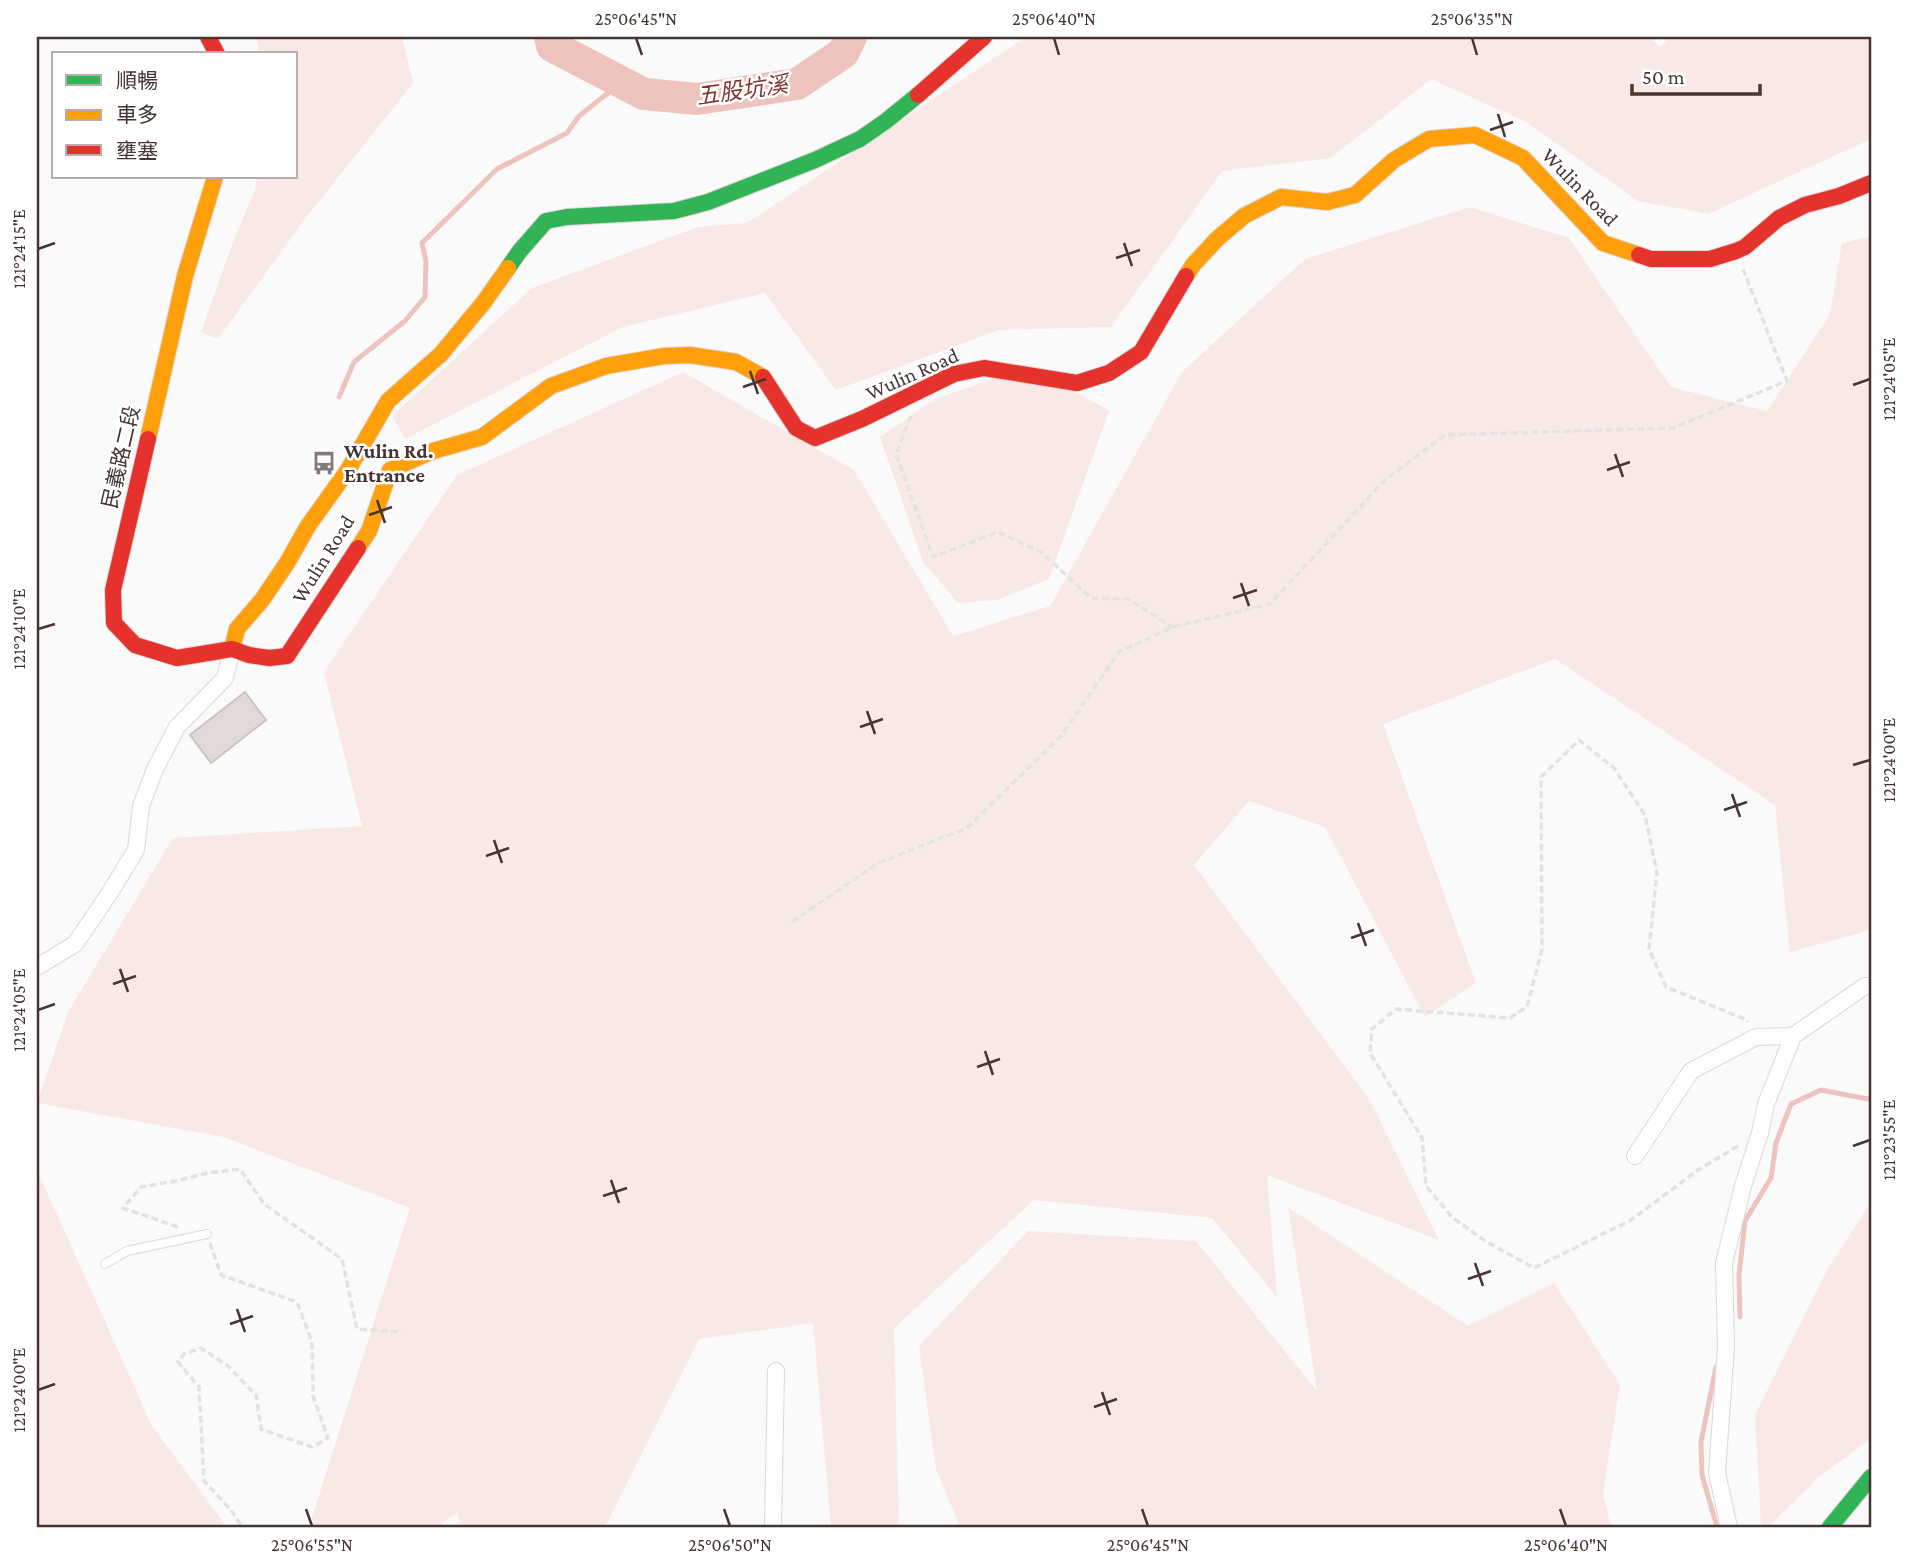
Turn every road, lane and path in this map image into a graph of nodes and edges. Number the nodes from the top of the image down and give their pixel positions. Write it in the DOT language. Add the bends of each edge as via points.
graph roads {
  1 [pos="984,37"];
  2 [pos="215,178"];
  3 [pos="1871,183"];
  4 [pos="1736,251"];
  5 [pos="912,416"];
  6 [pos="1173,627"];
  7 [pos="232,649"];
  8 [pos="792,922"];
  9 [pos="37,967"];
  10 [pos="1871,986"];
  11 [pos="1793,1036"];
  12 [pos="1756,1037"];
  13 [pos="1760,1133"];
  14 [pos="1635,1156"];
  15 [pos="207,1234"];
  16 [pos="105,1264"];
  17 [pos="402,1332"];
  18 [pos="776,1371"];
  19 [pos="1871,1478"];
  20 [pos="242,1527"];
  21 [pos="773,1527"];
  22 [pos="1729,1527"];
  23 [pos="1830,1527"];
  1 -- 7 [label="main road" via="886,121 815,160 674,211 546,221 442,354 388,401 287,563 237,629"];
  2 -- 7 [label="main road, 民義路二段" via="185,276 145,444 113,590 114,622 135,645 177,658"];
  3 -- 4 [label="main road, Wulin Road" via="1779,218"];
  4 -- 6 [label="path" via="1787,381 1673,428 1445,435 1385,480 1270,604"];
  4 -- 7 [label="main road, Wulin Road" via="1710,259 1651,259 1603,243 1523,158 1475,135 1429,139 1394,160 1355,195 1327,202 1281,197 1244,216 1193,265 1142,352 1109,373 1077,383 984,368 954,374 816,438 796,428 762,376 736,362 664,356 606,366 551,386 482,438 433,451 390,470 369,531 287,656 270,658"];
  5 -- 6 [label="path" via="896,454 933,557 998,532 1041,552 1091,598 1128,599"];
  6 -- 8 [label="path" via="1119,652 1061,736 967,828 878,863"];
  7 -- 9 [label="street" via="225,678 177,727 160,759 141,806 136,850 75,944"];
  10 -- 11 [label="street"];
  11 -- 12 [label="street"];
  11 -- 13 [label="street" via="1766,1104"];
  12 -- 13 [label="path" via="1747,1020 1666,987 1649,949 1657,873 1645,815 1614,768 1579,740 1541,777 1542,949 1527,1007 1510,1018 1396,1009 1372,1029 1370,1053 1422,1138 1426,1186 1452,1217 1534,1268 1631,1220 1698,1170"];
  12 -- 14 [label="street" via="1691,1071"];
  13 -- 22 [label="street" via="1724,1263 1726,1346 1717,1473"];
  15 -- 16 [label="lane" via="127,1251"];
  15 -- 17 [label="path" via="123,1208 141,1187 240,1169 264,1204 342,1259 357,1329"];
  15 -- 20 [label="path" via="221,1275 297,1302 312,1342 313,1396 328,1438 312,1447 261,1429 256,1395 228,1366 201,1348 184,1354 178,1362 199,1387 204,1480"];
  18 -- 21 [label="street"];
  19 -- 23 [label="main road"];
}
